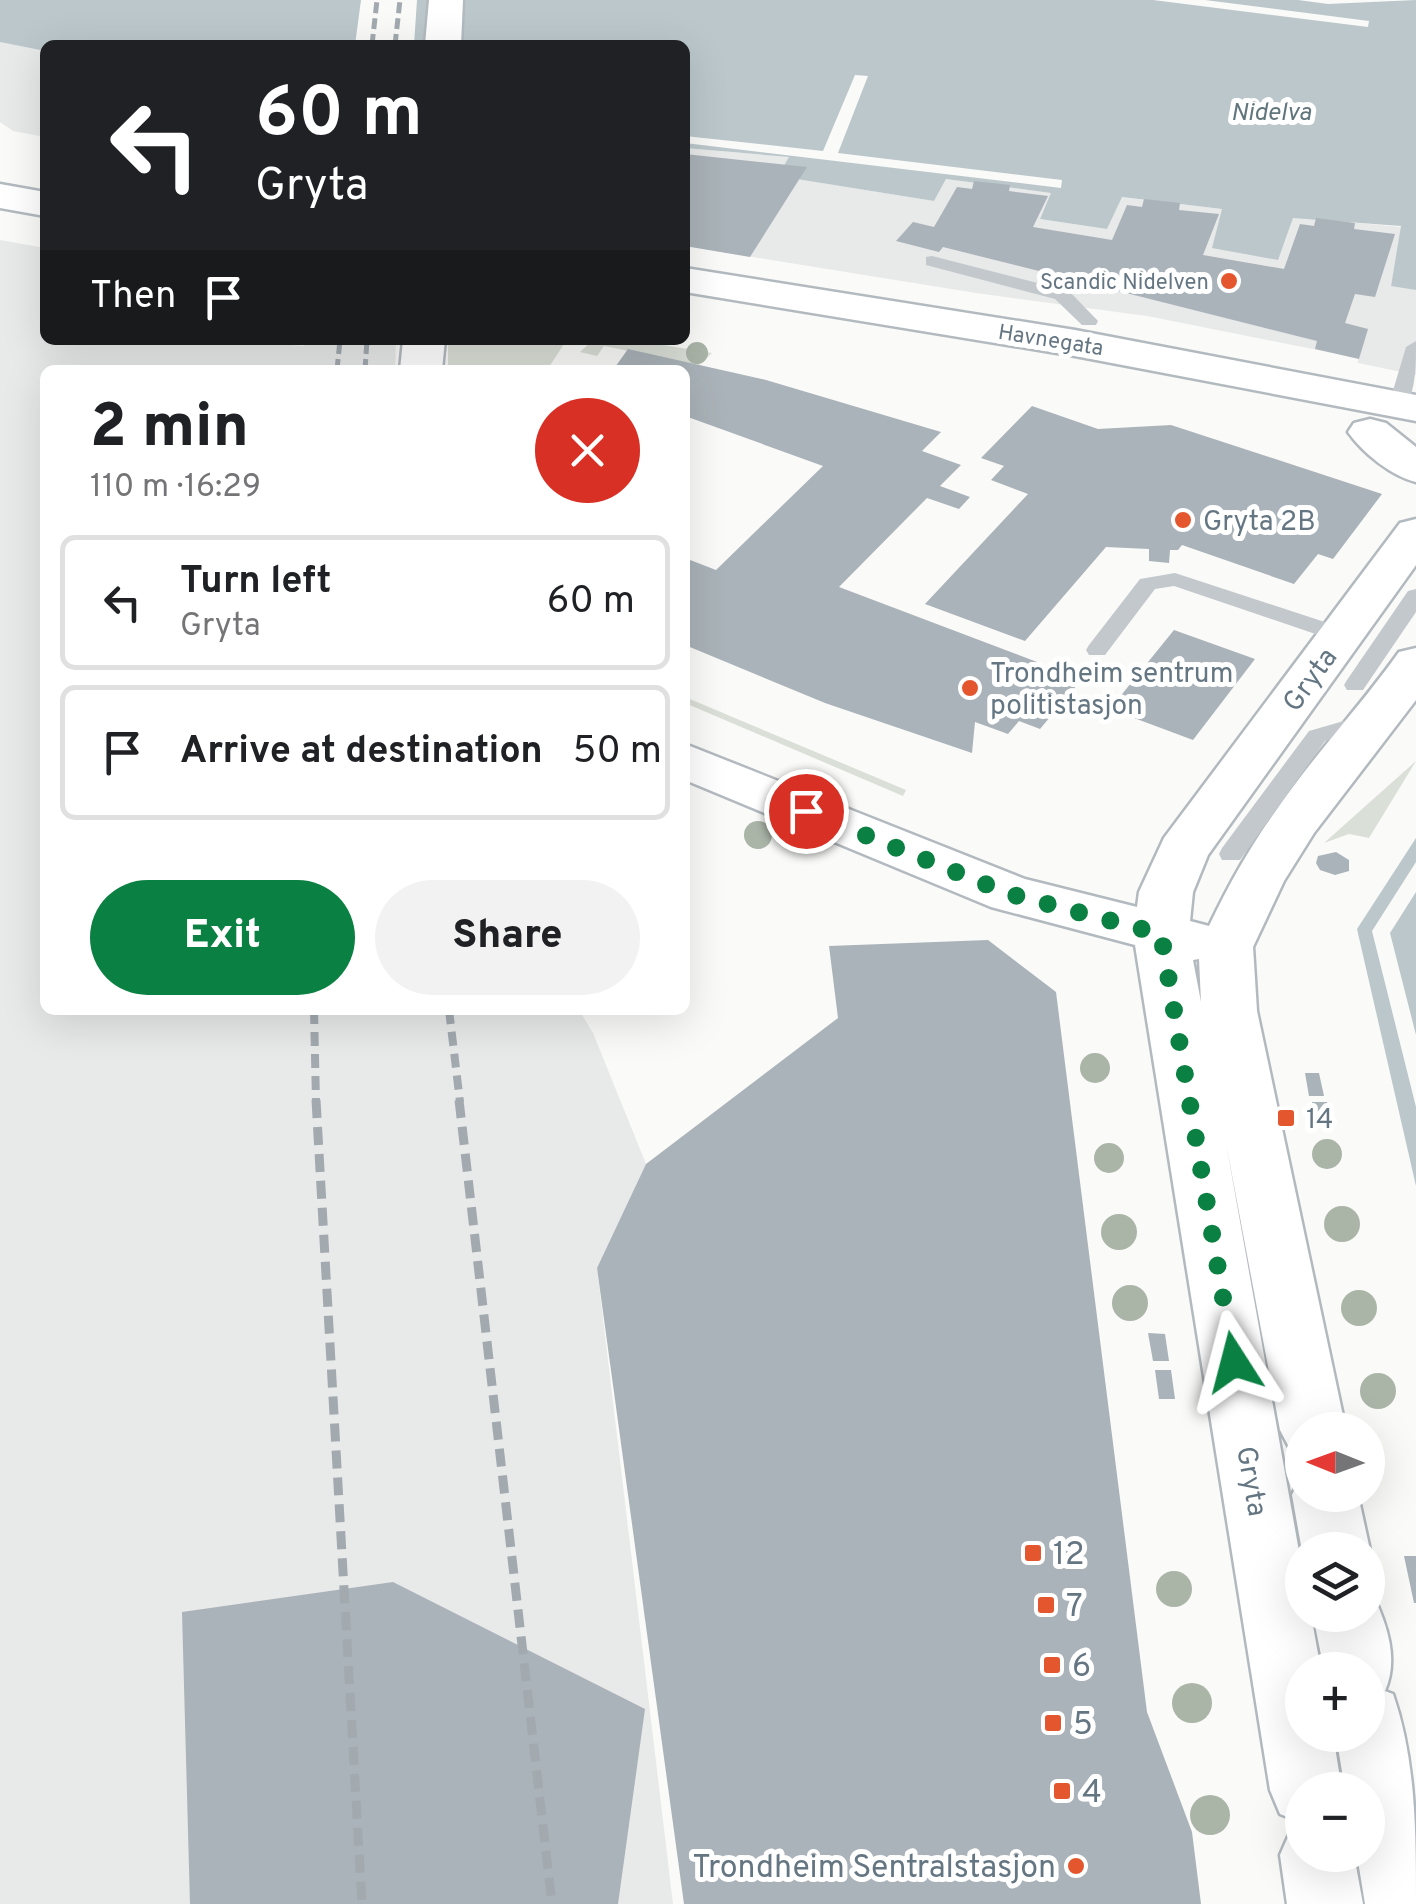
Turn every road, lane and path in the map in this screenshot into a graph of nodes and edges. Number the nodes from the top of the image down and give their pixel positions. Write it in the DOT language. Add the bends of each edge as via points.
graph roads {
  1 [pos="446,0"];
  2 [pos="443,40"];
  3 [pos="0,167"];
  4 [pos="40,174"];
  5 [pos="0,196"];
  6 [pos="40,203"];
  7 [pos="932,260"];
  8 [pos="690,281"];
  9 [pos="690,312"];
  10 [pos="1089,321"];
  11 [pos="1416,347"];
  12 [pos="1400,420"];
  13 [pos="1416,469"];
  14 [pos="1416,533"];
  15 [pos="1416,596"];
  16 [pos="1341,635"];
  17 [pos="1097,650"];
  18 [pos="1416,663"];
  19 [pos="1367,701"];
  20 [pos="690,763"];
  21 [pos="1231,854"];
  22 [pos="1161,934"];
  23 [pos="1226,947"];
  24 [pos="1309,1412"];
  25 [pos="1375,1752"];
  26 [pos="1303,1772"];
  27 [pos="1320,1872"];
  28 [pos="1325,1904"];
  29 [pos="1403,1904"];
  1 -- 2 [label="main road"];
  3 -- 4 [label="main road"];
  5 -- 6 [label="main road"];
  7 -- 10 [label="lane" via="1062,295"];
  8 -- 12 [label="main road, Havnegata" via="1076,343"];
  9 -- 12 [label="main road, Havnegata" via="1076,376"];
  11 -- 12 [label="lane"];
  12 -- 13 [label="main road"];
  14 -- 16 [label="main road, Gryta"];
  15 -- 19 [label="lane"];
  16 -- 17 [label="lane" via="1176,579 1148,584"];
  16 -- 22 [label="main road, Gryta" via="1183,851 1166,892"];
  18 -- 19 [label="main road"];
  19 -- 21 [label="lane" via="1317,736"];
  19 -- 23 [label="main road" via="1258,880"];
  20 -- 22 [label="main road" via="1010,894"];
  22 -- 23 [label="main road"];
  22 -- 26 [label="main road, Gryta"];
  23 -- 24 [label="main road" via="1229,1011"];
  25 -- 29 [label="main road"];
  27 -- 28 [label="main road"];
}
